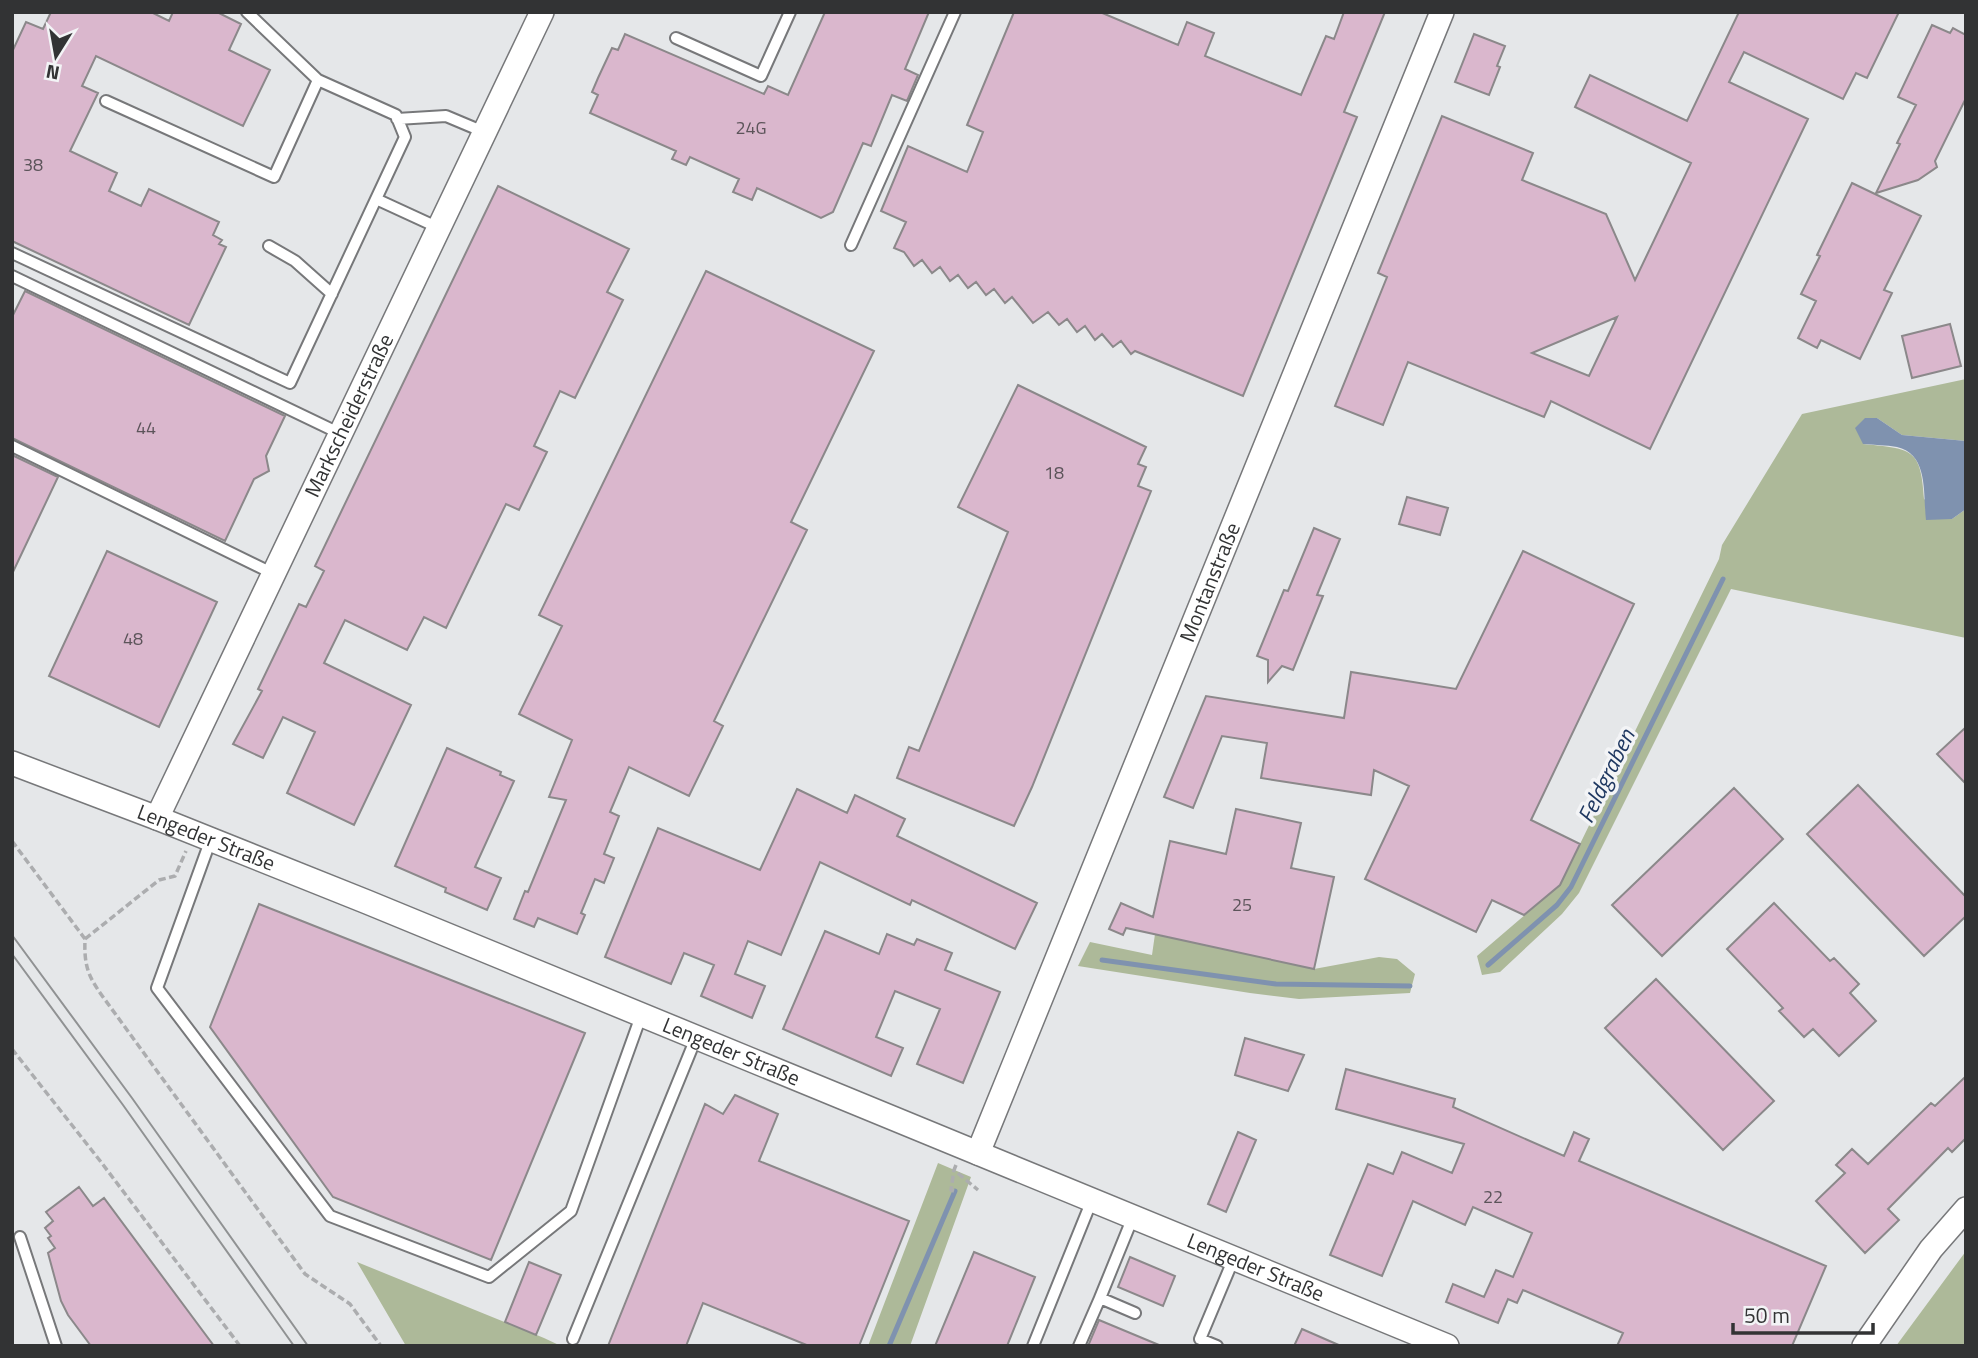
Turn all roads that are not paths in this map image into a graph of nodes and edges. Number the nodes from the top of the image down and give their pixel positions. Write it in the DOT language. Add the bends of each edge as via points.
graph roads {
  1 [pos="247,12"];
  2 [pos="542,12"];
  3 [pos="790,12"];
  4 [pos="955,12"];
  5 [pos="1442,12"];
  6 [pos="676,38"];
  7 [pos="318,80"];
  8 [pos="106,101"];
  9 [pos="397,119"];
  10 [pos="484,132"];
  11 [pos="376,199"];
  12 [pos="439,228"];
  13 [pos="851,245"];
  14 [pos="269,247"];
  15 [pos="12,253"];
  16 [pos="12,275"];
  17 [pos="331,294"];
  18 [pos="341,434"];
  19 [pos="12,446"];
  20 [pos="274,574"];
  21 [pos="12,763"];
  22 [pos="157,818"];
  23 [pos="202,836"];
  24 [pos="641,1016"];
  25 [pos="696,1038"];
  26 [pos="978,1153"];
  27 [pos="1092,1200"];
  28 [pos="1966,1209"];
  29 [pos="1133,1217"];
  30 [pos="20,1237"];
  31 [pos="1234,1258"];
  32 [pos="1100,1298"];
  33 [pos="1135,1313"];
  34 [pos="573,1339"];
  35 [pos="1416,1340"];
  36 [pos="56,1346"];
  37 [pos="1033,1346"];
  38 [pos="1079,1346"];
  39 [pos="1217,1346"];
  40 [pos="1447,1346"];
  41 [pos="1864,1346"];
  1 -- 7 [label="lane"];
  2 -- 10 [label="street, Markscheiderstraße"];
  3 -- 6 [label="lane" via="761,76"];
  4 -- 13 [label="lane"];
  5 -- 26 [label="street, Montanstraße"];
  7 -- 8 [label="lane" via="274,177"];
  7 -- 9 [label="lane"];
  9 -- 10 [label="lane" via="446,116"];
  9 -- 11 [label="lane" via="405,137"];
  10 -- 12 [label="street, Markscheiderstraße"];
  11 -- 12 [label="lane"];
  11 -- 17 [label="lane"];
  12 -- 18 [label="street, Markscheiderstraße"];
  14 -- 17 [label="lane" via="295,261"];
  15 -- 17 [label="lane" via="290,383"];
  16 -- 18 [label="lane"];
  18 -- 20 [label="street, Markscheiderstraße"];
  19 -- 20 [label="lane"];
  20 -- 22 [label="street, Markscheiderstraße"];
  21 -- 22 [label="street, Lengeder Straße"];
  22 -- 23 [label="street, Lengeder Straße"];
  23 -- 24 [label="street, Lengeder Straße"];
  23 -- 24 [label="lane" via="157,988 330,1216 489,1277 571,1211"];
  24 -- 25 [label="street, Lengeder Straße"];
  25 -- 26 [label="street, Lengeder Straße"];
  25 -- 34 [label="lane"];
  26 -- 27 [label="street, Lengeder Straße"];
  27 -- 29 [label="street, Lengeder Straße"];
  27 -- 37 [label="lane"];
  28 -- 41 [label="street" via="1931,1249"];
  29 -- 31 [label="street, Lengeder Straße"];
  29 -- 32 [label="lane"];
  30 -- 36 [label="lane"];
  31 -- 35 [label="street, Lengeder Straße"];
  31 -- 39 [label="lane" via="1200,1339"];
  32 -- 33 [label="lane"];
  32 -- 38 [label="lane"];
  35 -- 40 [label="street, Lengeder Straße"];
}
